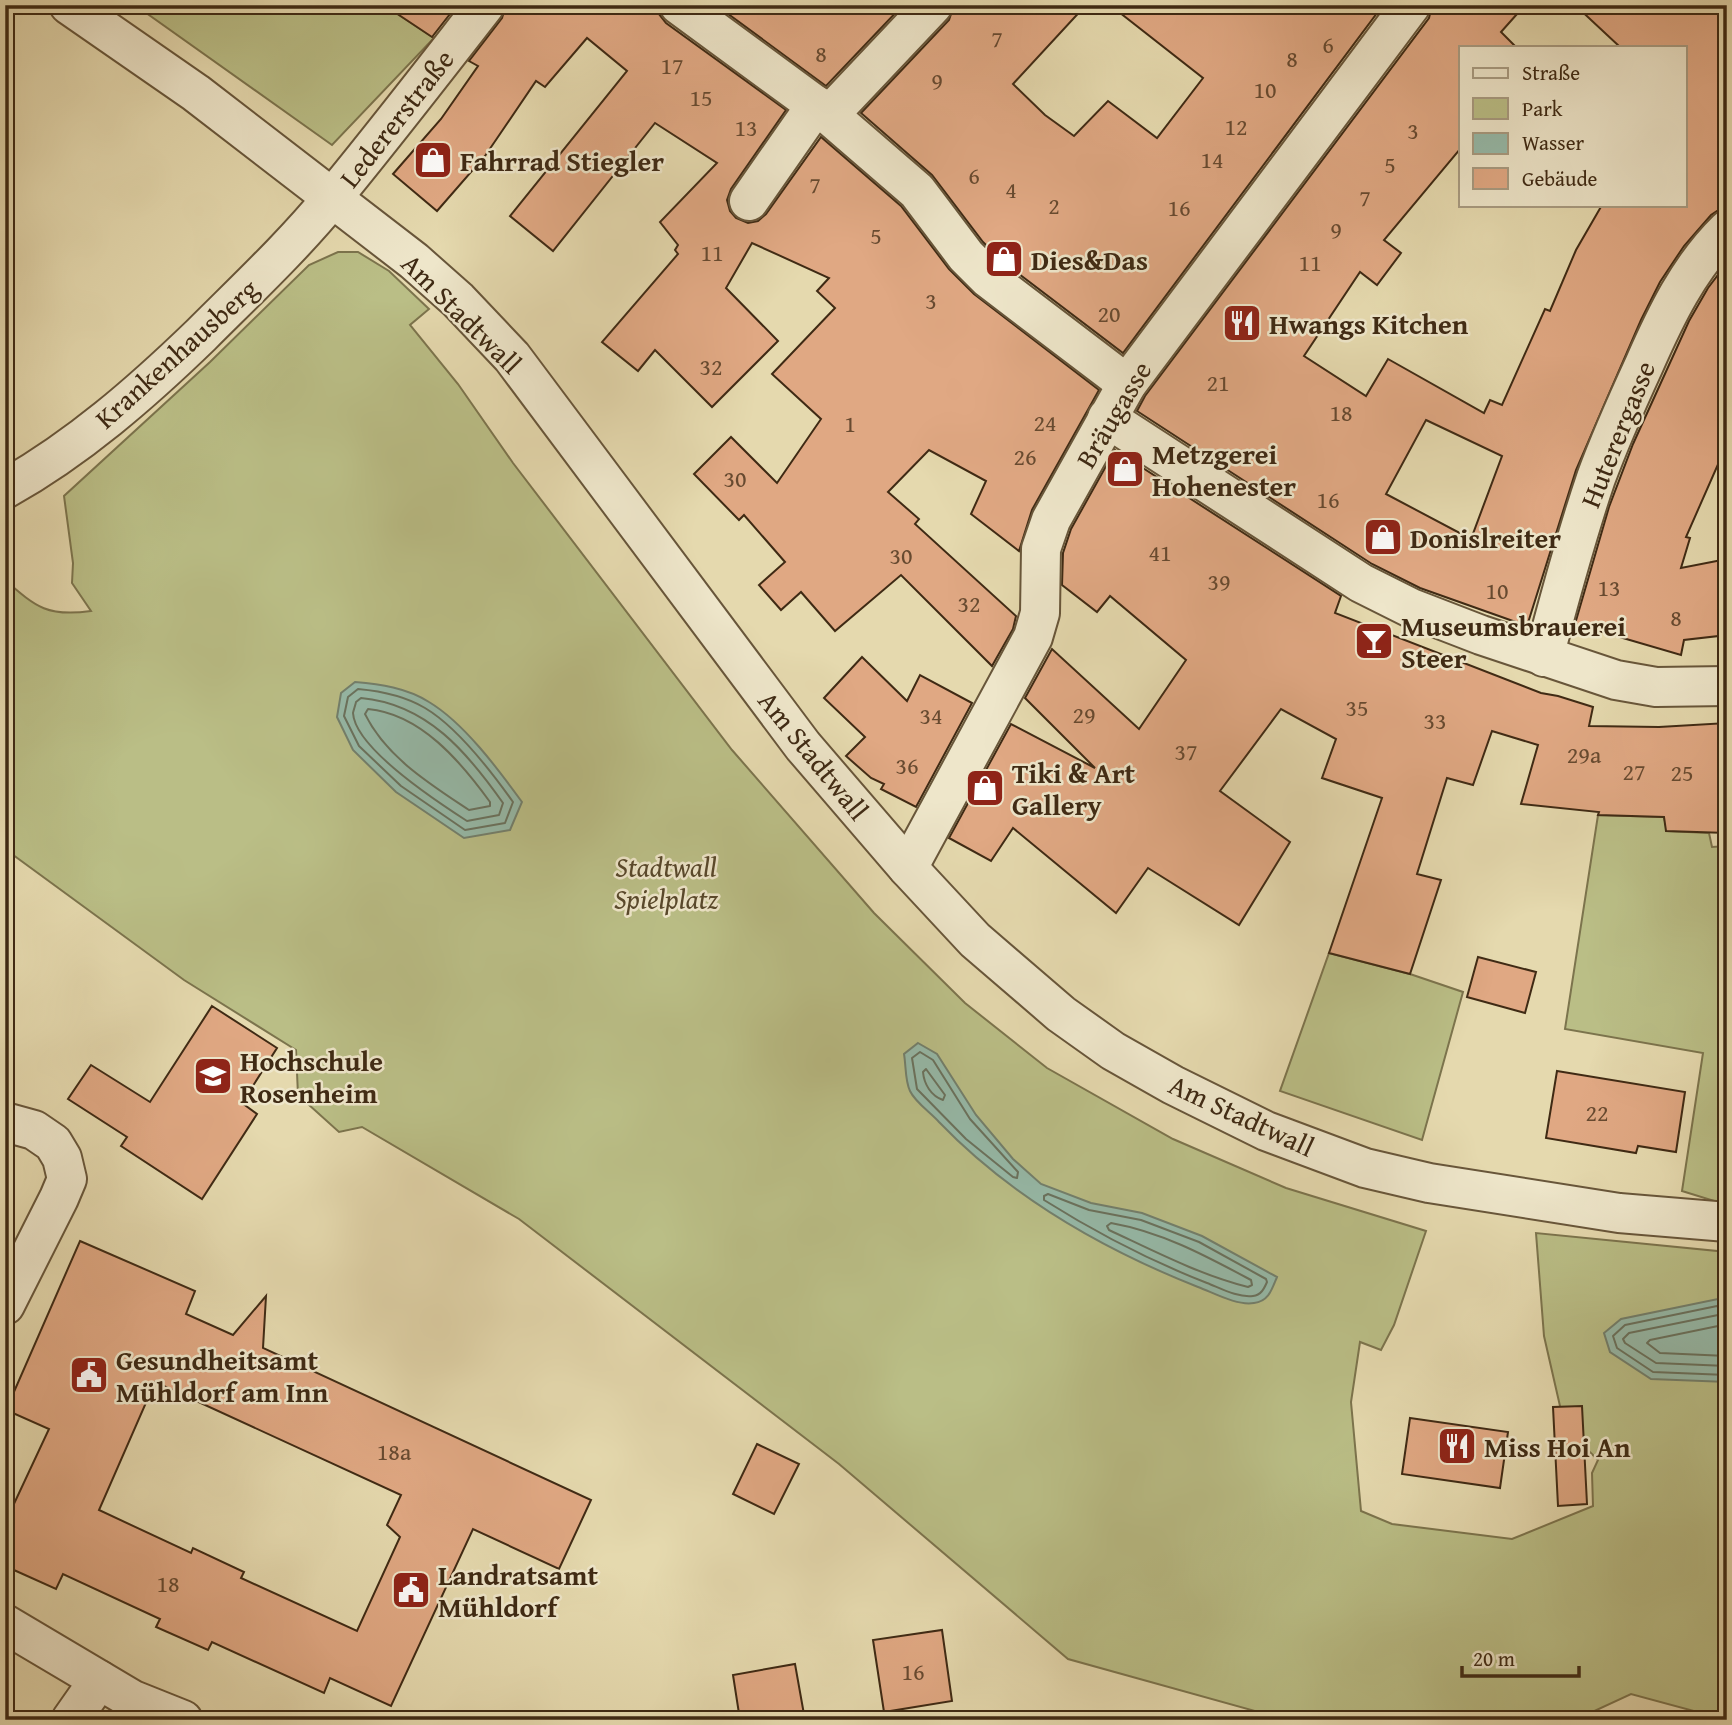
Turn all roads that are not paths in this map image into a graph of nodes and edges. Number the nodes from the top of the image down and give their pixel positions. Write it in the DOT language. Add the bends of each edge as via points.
graph roads {
  1 [pos="69,5"];
  2 [pos="485,5"];
  3 [pos="679,5"];
  4 [pos="933,5"];
  5 [pos="1411,5"];
  6 [pos="822,110"];
  7 [pos="332,198"];
  8 [pos="749,201"];
  9 [pos="1727,230"];
  10 [pos="1127,384"];
  11 [pos="1107,418"];
  12 [pos="5,489"];
  13 [pos="1544,657"];
  14 [pos="1727,686"];
  15 [pos="908,868"];
  16 [pos="5,1122"];
  17 [pos="1727,1222"];
  18 [pos="5,1305"];
  19 [pos="9,1631"];
  20 [pos="99,1680"];
  21 [pos="128,1710"];
  22 [pos="71,1720"];
  23 [pos="183,1720"];
  1 -- 7 [label="street, Am Stadtwall" via="196,93"];
  2 -- 7 [label="street, Ledererstraße"];
  3 -- 6 [label="street"];
  4 -- 6 [label="street"];
  5 -- 10 [label="street, Bräugasse"];
  6 -- 8 [label="street"];
  6 -- 10 [label="street" via="917,191 989,279"];
  7 -- 12 [label="street, Krankenhausberg" via="170,365 116,413"];
  7 -- 15 [label="street, Am Stadtwall" via="414,261 512,357 803,746"];
  9 -- 13 [label="street, Huterergasse" via="1705,251 1663,321 1636,382 1597,476"];
  10 -- 11 [label="street, Bräugasse"];
  11 -- 13 [label="street" via="1361,583 1411,608"];
  11 -- 15 [label="street, Bräugasse" via="1051,520 1041,550 1040,613 1033,637"];
  13 -- 14 [label="street" via="1616,680 1656,687"];
  15 -- 17 [label="street, Am Stadtwall" via="975,940 1061,1014 1113,1051 1266,1131 1365,1168 1429,1183 1619,1213"];
  16 -- 18 [label="street" via="34,1130 53,1143 67,1179"];
  19 -- 20 [label="street"];
  20 -- 21 [label="street"];
  20 -- 22 [label="street"];
  21 -- 23 [label="street"];
}
